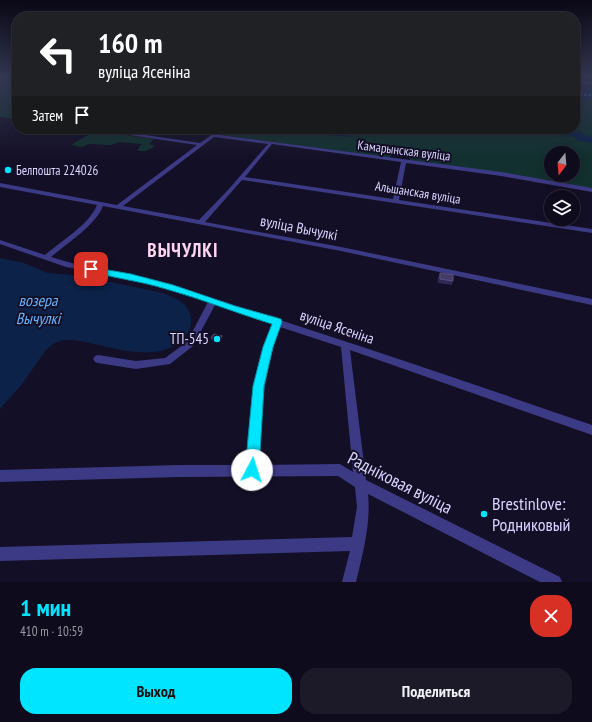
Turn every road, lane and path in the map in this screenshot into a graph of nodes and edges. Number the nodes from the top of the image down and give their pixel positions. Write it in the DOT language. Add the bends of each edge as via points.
graph roads {
  1 [pos="130,134"];
  2 [pos="271,143"];
  3 [pos="200,144"];
  4 [pos="404,162"];
  5 [pos="241,178"];
  6 [pos="0,185"];
  7 [pos="592,190"];
  8 [pos="396,200"];
  9 [pos="101,203"];
  10 [pos="118,207"];
  11 [pos="201,222"];
  12 [pos="592,231"];
  13 [pos="0,242"];
  14 [pos="45,258"];
  15 [pos="212,302"];
  16 [pos="592,302"];
  17 [pos="277,322"];
  18 [pos="346,345"];
  19 [pos="98,359"];
  20 [pos="592,430"];
  21 [pos="252,470"];
  22 [pos="0,476"];
  23 [pos="361,484"];
  24 [pos="358,544"];
  25 [pos="0,554"];
  26 [pos="349,582"];
  27 [pos="555,582"];
  1 -- 3 [label="street"];
  2 -- 3 [label="street, Камарынская вуліца" via="213,135"];
  2 -- 4 [label="street, Камарынская вуліца"];
  2 -- 5 [label="street"];
  3 -- 10 [label="street"];
  4 -- 7 [label="street, Камарынская вуліца"];
  4 -- 8 [label="street"];
  5 -- 8 [label="street, Альшанская вуліца"];
  5 -- 11 [label="street"];
  6 -- 9 [label="street, вуліца Вычулкі"];
  8 -- 12 [label="street, Альшанская вуліца"];
  9 -- 10 [label="street, вуліца Вычулкі"];
  9 -- 14 [label="street" via="93,217"];
  10 -- 11 [label="street, вуліца Вычулкі"];
  11 -- 16 [label="street, вуліца Вычулкі"];
  13 -- 14 [label="street, вуліца Ясеніна"];
  14 -- 15 [label="street, вуліца Ясеніна" via="170,287"];
  15 -- 17 [label="street, вуліца Ясеніна"];
  15 -- 19 [label="street" via="190,344 167,361 136,365"];
  17 -- 18 [label="street, вуліца Ясеніна"];
  17 -- 21 [label="street" via="258,386"];
  18 -- 20 [label="street, вуліца Ясеніна"];
  18 -- 23 [label="street"];
  21 -- 22 [label="street, Радніковая вуліца"];
  21 -- 23 [label="street, Радніковая вуліца" via="340,470"];
  23 -- 24 [label="street" via="363,507"];
  23 -- 27 [label="street, Радніковая вуліца"];
  24 -- 25 [label="street"];
  24 -- 26 [label="street"];
}
